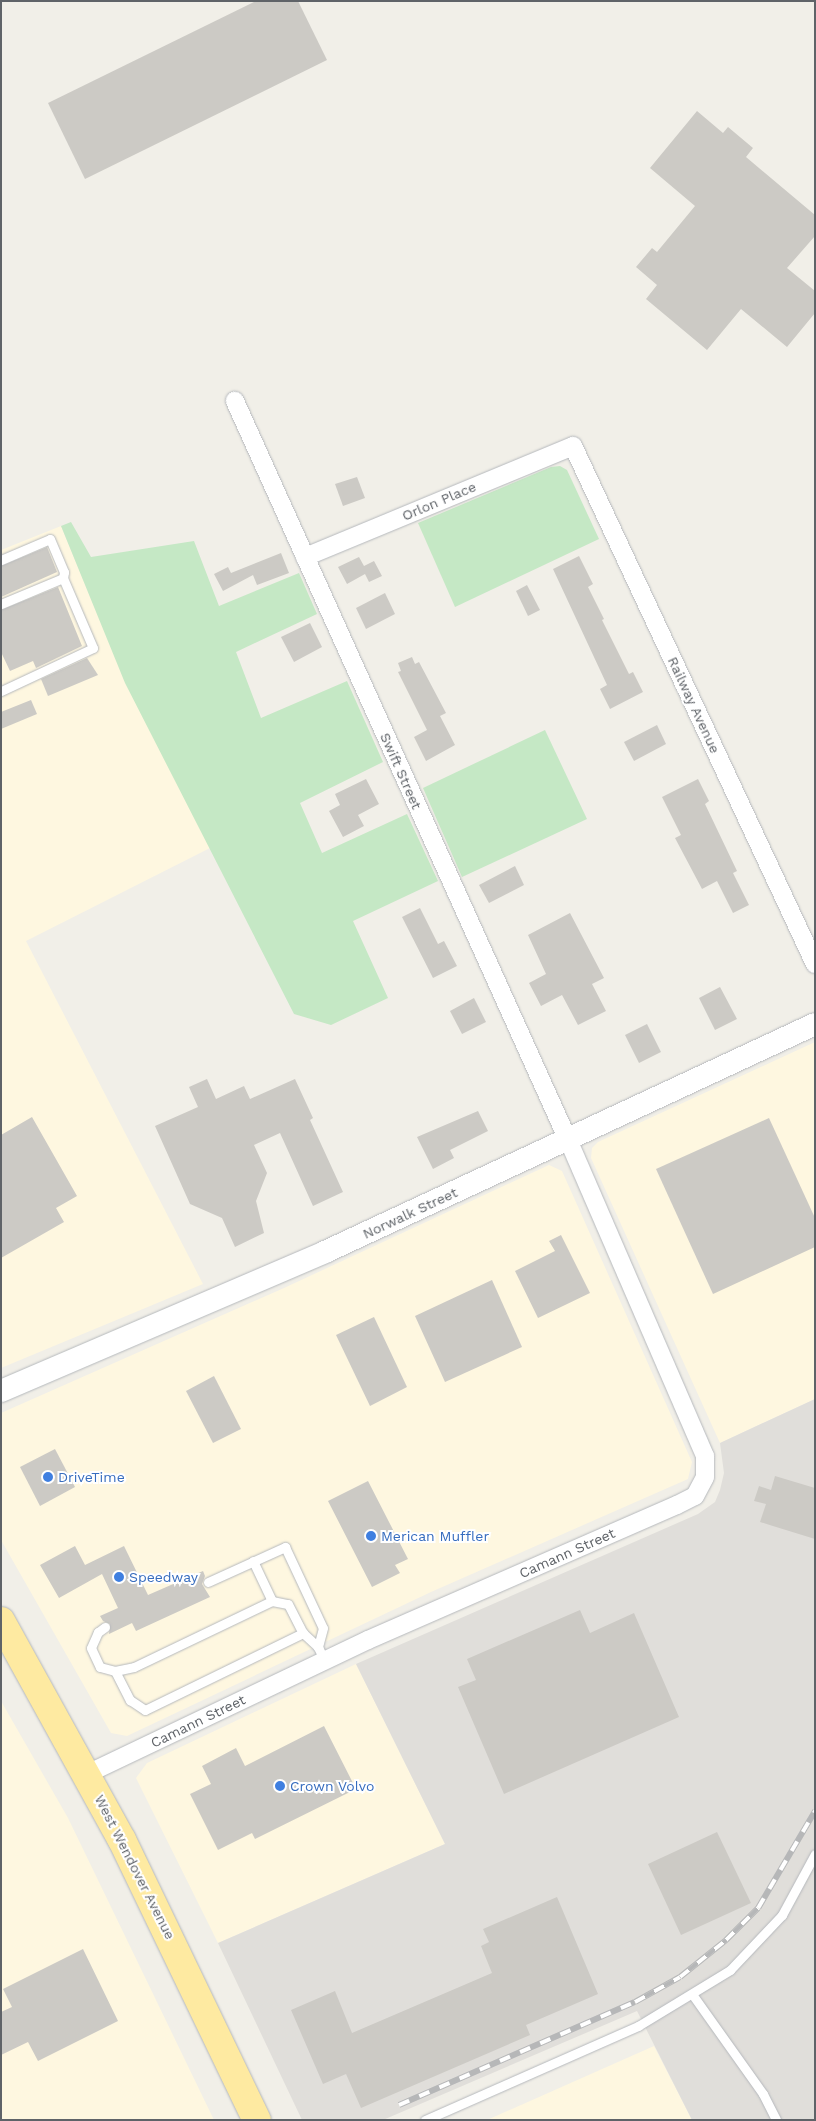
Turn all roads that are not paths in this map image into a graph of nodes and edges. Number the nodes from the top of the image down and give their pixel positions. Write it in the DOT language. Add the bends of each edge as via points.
graph roads {
  1 [pos="235,401"];
  2 [pos="573,446"];
  3 [pos="305,557"];
  4 [pos="1,560"];
  5 [pos="63,578"];
  6 [pos="1,604"];
  7 [pos="1,691"];
  8 [pos="815,964"];
  9 [pos="815,1024"];
  10 [pos="568,1140"];
  11 [pos="1,1391"];
  12 [pos="252,1561"];
  13 [pos="208,1582"];
  14 [pos="272,1601"];
  15 [pos="1,1621"];
  16 [pos="105,1627"];
  17 [pos="303,1633"];
  18 [pos="322,1654"];
  19 [pos="115,1672"];
  20 [pos="87,1774"];
  21 [pos="815,1854"];
  22 [pos="692,1994"];
  23 [pos="257,2120"];
  24 [pos="425,2120"];
  25 [pos="776,2120"];
  1 -- 3 [label="street, Swift Street"];
  2 -- 3 [label="street, Orlon Place"];
  2 -- 8 [label="street, Railway Avenue"];
  3 -- 10 [label="street, Swift Street"];
  4 -- 5 [label="lane" via="50,539 64,572"];
  5 -- 6 [label="lane"];
  5 -- 7 [label="lane" via="93,648"];
  9 -- 10 [label="street, Norwalk Street"];
  10 -- 11 [label="street, Norwalk Street" via="325,1252"];
  10 -- 18 [label="street, Camann Street" via="705,1456 705,1477 701,1489 677,1505"];
  12 -- 13 [label="lane"];
  12 -- 14 [label="lane"];
  12 -- 18 [label="lane" via="285,1547 323,1628"];
  14 -- 17 [label="lane" via="288,1604"];
  14 -- 19 [label="lane" via="134,1667"];
  15 -- 20 [label="highway, West Wendover Avenue"];
  16 -- 19 [label="lane" via="98,1632 90,1648 100,1667"];
  17 -- 18 [label="lane"];
  17 -- 19 [label="lane" via="145,1710 130,1700"];
  18 -- 20 [label="street, Camann Street"];
  20 -- 23 [label="highway, West Wendover Avenue" via="152,1900"];
  21 -- 22 [label="lane" via="782,1915 730,1970"];
  22 -- 24 [label="lane" via="638,2026"];
  22 -- 25 [label="lane" via="763,2094"];
}
